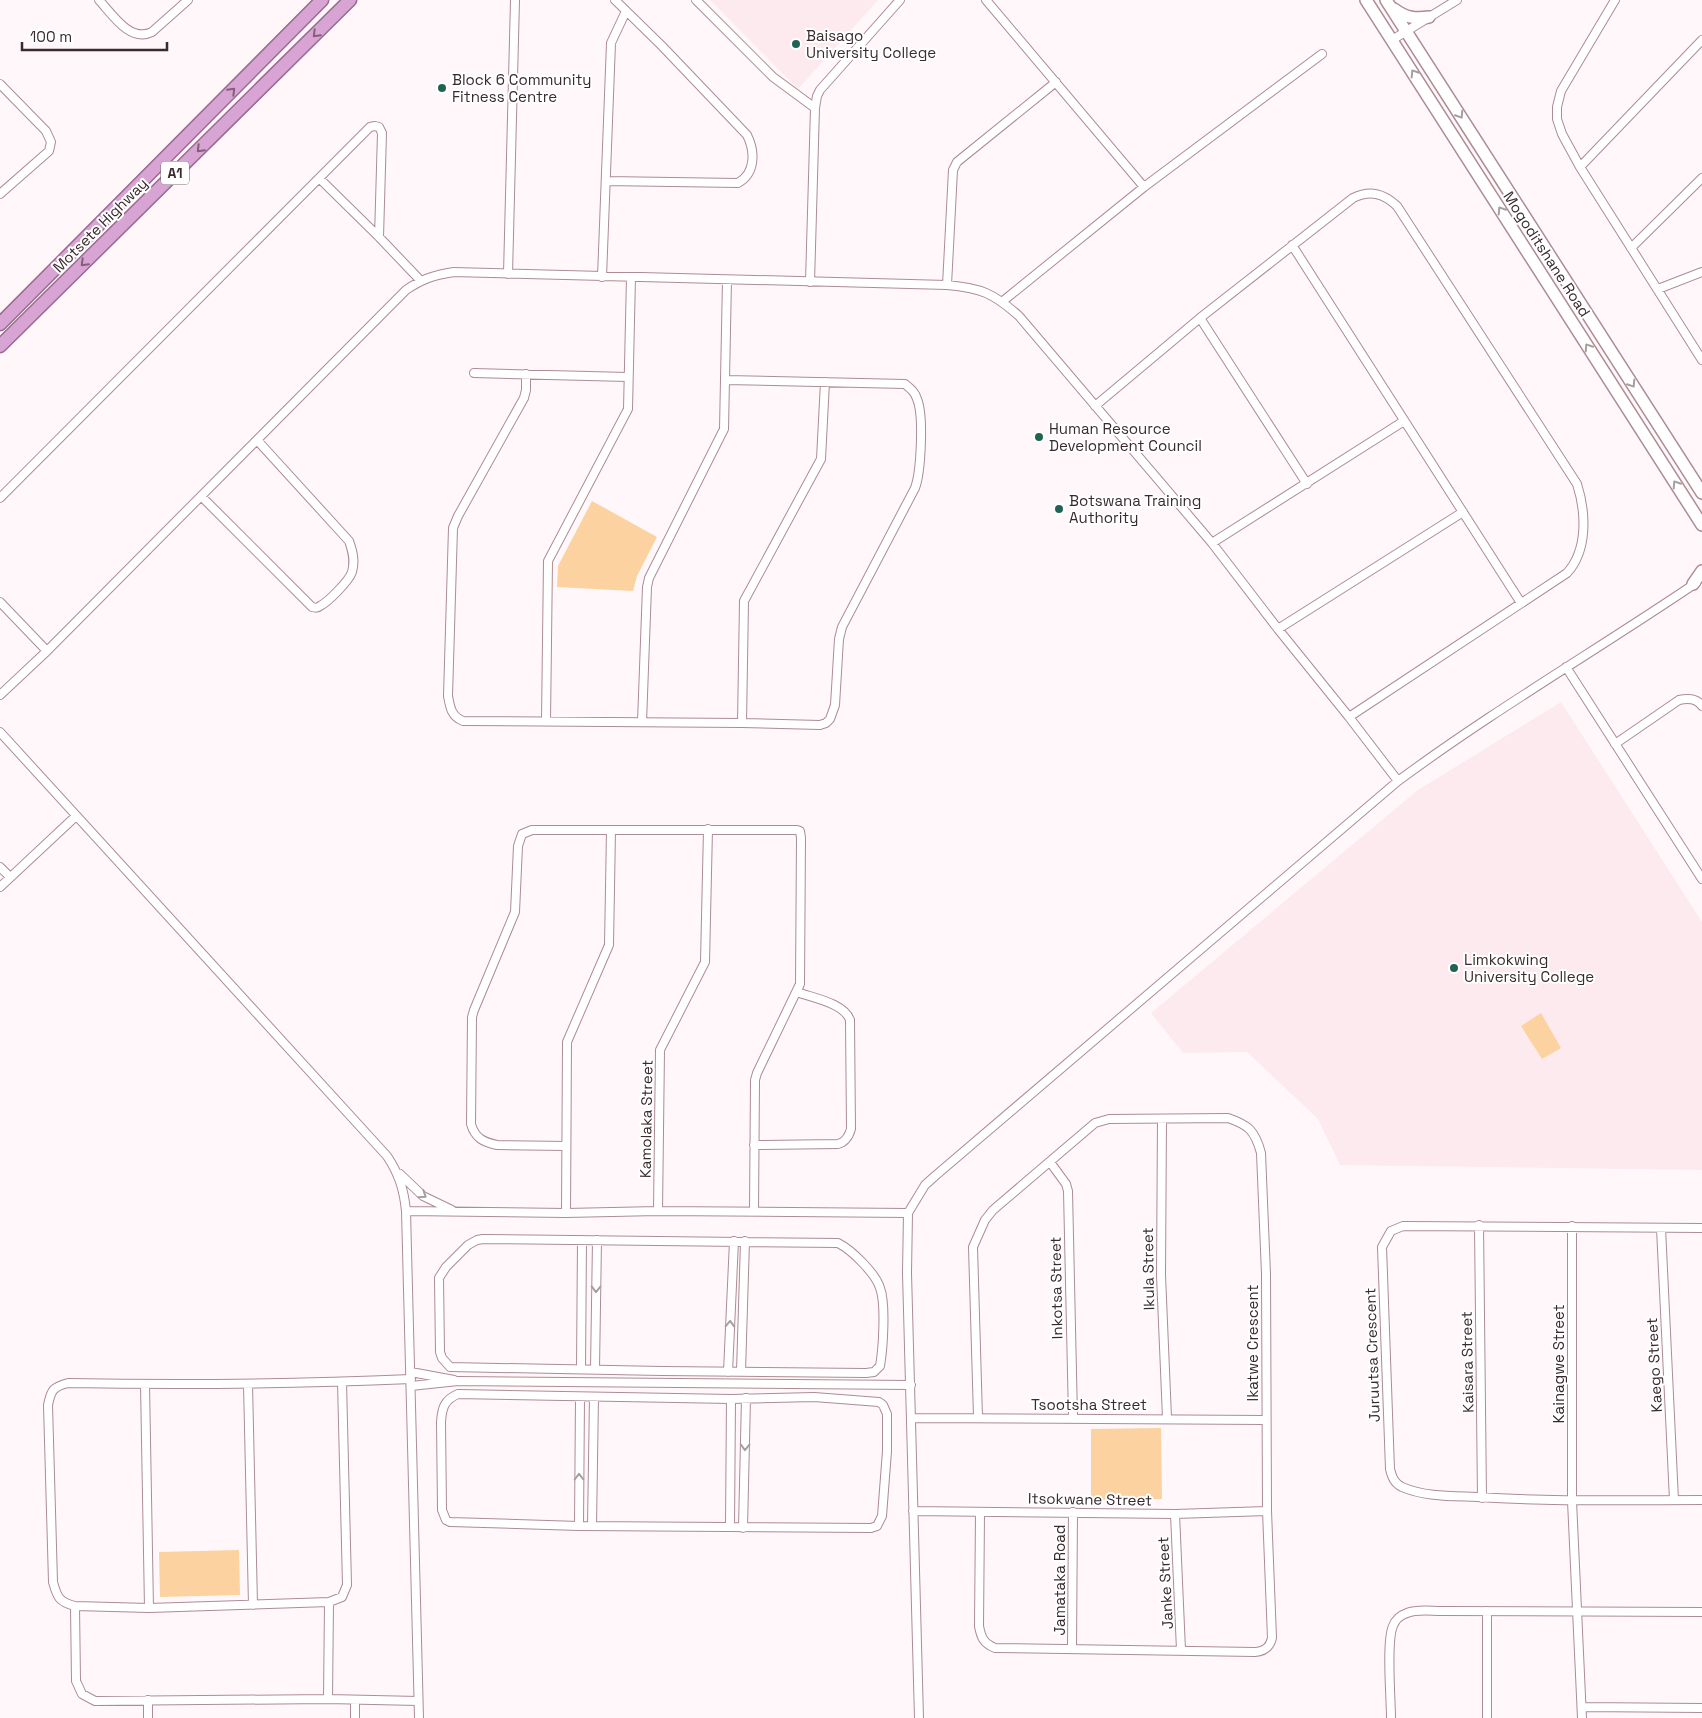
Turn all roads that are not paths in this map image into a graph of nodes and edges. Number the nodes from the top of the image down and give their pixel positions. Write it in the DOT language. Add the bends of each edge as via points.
graph roads {
  1 [pos="99,0"];
  2 [pos="188,0"];
  3 [pos="322,0"];
  4 [pos="350,0"];
  5 [pos="516,0"];
  6 [pos="615,0"];
  7 [pos="696,0"];
  8 [pos="900,0"];
  9 [pos="986,0"];
  10 [pos="1366,0"];
  11 [pos="1457,0"];
  12 [pos="1615,0"];
  13 [pos="1388,2"];
  14 [pos="626,11"];
  15 [pos="1429,17"];
  16 [pos="1406,31"];
  17 [pos="1392,40"];
  18 [pos="1702,40"];
  19 [pos="1322,54"];
  20 [pos="1056,82"];
  21 [pos="0,84"];
  22 [pos="815,108"];
  23 [pos="1580,168"];
  24 [pos="1702,178"];
  25 [pos="320,179"];
  26 [pos="606,181"];
  27 [pos="1144,187"];
  28 [pos="0,194"];
  29 [pos="379,237"];
  30 [pos="1292,245"];
  31 [pos="1631,248"];
  32 [pos="1702,272"];
  33 [pos="508,274"];
  34 [pos="602,277"];
  35 [pos="630,277"];
  36 [pos="420,280"];
  37 [pos="727,280"];
  38 [pos="810,282"];
  39 [pos="947,286"];
  40 [pos="1658,289"];
  41 [pos="1003,301"];
  42 [pos="1200,318"];
  43 [pos="0,324"];
  44 [pos="0,346"];
  45 [pos="1702,360"];
  46 [pos="474,373"];
  47 [pos="526,374"];
  48 [pos="628,377"];
  49 [pos="725,380"];
  50 [pos="826,382"];
  51 [pos="1095,406"];
  52 [pos="1404,421"];
  53 [pos="257,440"];
  54 [pos="1306,484"];
  55 [pos="1702,494"];
  56 [pos="201,496"];
  57 [pos="0,498"];
  58 [pos="1463,512"];
  59 [pos="1702,525"];
  60 [pos="1212,543"];
  61 [pos="1702,571"];
  62 [pos="1699,581"];
  63 [pos="0,602"];
  64 [pos="1521,603"];
  65 [pos="1278,629"];
  66 [pos="47,650"];
  67 [pos="1566,666"];
  68 [pos="0,695"];
  69 [pos="1702,706"];
  70 [pos="1350,717"];
  71 [pos="546,721"];
  72 [pos="642,722"];
  73 [pos="742,723"];
  74 [pos="0,732"];
  75 [pos="1615,744"];
  76 [pos="1398,781"];
  77 [pos="76,816"];
  78 [pos="708,829"];
  79 [pos="611,830"];
  80 [pos="0,867"];
  81 [pos="10,878"];
  82 [pos="1702,879"];
  83 [pos="0,887"];
  84 [pos="797,992"];
  85 [pos="1162,1119"];
  86 [pos="754,1145"];
  87 [pos="566,1146"];
  88 [pos="1050,1162"];
  89 [pos="397,1171"];
  90 [pos="406,1211"];
  91 [pos="658,1211"];
  92 [pos="754,1211"];
  93 [pos="454,1212"];
  94 [pos="566,1213"];
  95 [pos="908,1213"];
  96 [pos="1479,1225"];
  97 [pos="1572,1226"];
  98 [pos="1661,1228"];
  99 [pos="1702,1228"];
  100 [pos="582,1240"];
  101 [pos="597,1240"];
  102 [pos="734,1241"];
  103 [pos="745,1241"];
  104 [pos="511,1369"];
  105 [pos="581,1369"];
  106 [pos="595,1369"];
  107 [pos="662,1371"];
  108 [pos="728,1372"];
  109 [pos="741,1372"];
  110 [pos="814,1373"];
  111 [pos="411,1379"];
  112 [pos="458,1381"];
  113 [pos="511,1381"];
  114 [pos="342,1382"];
  115 [pos="662,1383"];
  116 [pos="145,1384"];
  117 [pos="248,1384"];
  118 [pos="814,1384"];
  119 [pos="910,1385"];
  120 [pos="511,1395"];
  121 [pos="580,1396"];
  122 [pos="594,1397"];
  123 [pos="662,1397"];
  124 [pos="814,1397"];
  125 [pos="746,1398"];
  126 [pos="731,1399"];
  127 [pos="978,1417"];
  128 [pos="912,1418"];
  129 [pos="1073,1418"];
  130 [pos="1167,1418"];
  131 [pos="1266,1420"];
  132 [pos="1482,1498"];
  133 [pos="1674,1500"];
  134 [pos="1702,1500"];
  135 [pos="1572,1501"];
  136 [pos="913,1511"];
  137 [pos="1267,1511"];
  138 [pos="1073,1512"];
  139 [pos="980,1513"];
  140 [pos="1175,1514"];
  141 [pos="579,1526"];
  142 [pos="592,1526"];
  143 [pos="730,1527"];
  144 [pos="743,1528"];
  145 [pos="329,1602"];
  146 [pos="253,1605"];
  147 [pos="75,1606"];
  148 [pos="149,1608"];
  149 [pos="1487,1612"];
  150 [pos="1578,1612"];
  151 [pos="1702,1612"];
  152 [pos="1072,1648"];
  153 [pos="1181,1650"];
  154 [pos="328,1699"];
  155 [pos="148,1700"];
  156 [pos="355,1700"];
  157 [pos="418,1701"];
  158 [pos="1582,1707"];
  159 [pos="1702,1708"];
  160 [pos="148,1718"];
  161 [pos="355,1718"];
  162 [pos="419,1718"];
  163 [pos="919,1718"];
  164 [pos="1391,1718"];
  165 [pos="1486,1718"];
  166 [pos="1582,1718"];
  1 -- 2 [label="street" via="127,29 139,35 152,32"];
  43 -- 3 [label="highway, Motsete Highway / A1, one-way"];
  4 -- 44 [label="highway, Motsete Highway / A1, one-way"];
  5 -- 33 [label="street"];
  6 -- 14 [label="street"];
  7 -- 22 [label="street" via="773,77"];
  8 -- 22 [label="street" via="820,90"];
  9 -- 20 [label="street"];
  10 -- 17 [label="main road, Mogoditshane Road"];
  11 -- 15 [label="street"];
  12 -- 23 [label="street" via="1562,91 1557,107 1562,134"];
  13 -- 15 [label="main road" via="1410,18"];
  13 -- 16 [label="main road, Mogoditshane Road"];
  14 -- 26 [label="street" via="611,43"];
  14 -- 26 [label="street" via="747,135 752,145 752,158 746,178 738,183"];
  15 -- 16 [label="street"];
  16 -- 17 [label="street"];
  16 -- 55 [label="main road, Mogoditshane Road, one-way"];
  59 -- 17 [label="main road, Mogoditshane Road, one-way"];
  18 -- 23 [label="street"];
  19 -- 27 [label="street"];
  20 -- 27 [label="street"];
  20 -- 39 [label="street" via="957,162"];
  21 -- 28 [label="street" via="46,131 51,142 48,151"];
  22 -- 38 [label="street"];
  23 -- 31 [label="street"];
  24 -- 31 [label="street"];
  25 -- 29 [label="street"];
  25 -- 29 [label="street" via="370,127 379,127 382,133"];
  25 -- 57 [label="street"];
  26 -- 34 [label="street"];
  27 -- 41 [label="street"];
  29 -- 36 [label="street"];
  30 -- 42 [label="street"];
  30 -- 52 [label="street"];
  30 -- 64 [label="street" via="1353,198 1372,192 1389,199 1402,214 1577,484 1584,510 1580,555 1568,573"];
  31 -- 40 [label="street"];
  32 -- 40 [label="street"];
  33 -- 34 [label="street"];
  33 -- 36 [label="street" via="454,272"];
  34 -- 35 [label="street"];
  35 -- 37 [label="street"];
  35 -- 48 [label="street"];
  36 -- 53 [label="street" via="406,290"];
  37 -- 38 [label="street"];
  37 -- 49 [label="street"];
  38 -- 39 [label="street"];
  39 -- 41 [label="street" via="969,287"];
  40 -- 45 [label="street"];
  41 -- 51 [label="street"];
  42 -- 51 [label="street"];
  42 -- 54 [label="street"];
  46 -- 47 [label="street"];
  47 -- 48 [label="street"];
  47 -- 71 [label="street" via="524,398 453,528 448,696 452,713 463,721"];
  48 -- 71 [label="street" via="626,415 548,561"];
  49 -- 50 [label="street"];
  49 -- 72 [label="street" via="721,439 647,582"];
  50 -- 73 [label="street" via="821,459 744,601"];
  50 -- 73 [label="street" via="905,384 913,391 920,408 919,478 840,634 835,706 830,719 820,725"];
  51 -- 60 [label="street"];
  52 -- 54 [label="street"];
  52 -- 58 [label="street"];
  53 -- 56 [label="street"];
  53 -- 56 [label="street" via="349,541 353,564 348,580 321,606 312,607"];
  54 -- 60 [label="street"];
  56 -- 66 [label="street"];
  58 -- 64 [label="street"];
  58 -- 65 [label="street"];
  60 -- 65 [label="street"];
  61 -- 62 [label="main road"];
  62 -- 67 [label="street"];
  63 -- 66 [label="street"];
  64 -- 70 [label="street"];
  65 -- 70 [label="street"];
  66 -- 68 [label="street"];
  67 -- 75 [label="street"];
  67 -- 76 [label="street"];
  69 -- 75 [label="street" via="1690,699 1679,700"];
  70 -- 76 [label="street"];
  71 -- 72 [label="street"];
  72 -- 73 [label="street"];
  74 -- 77 [label="street"];
  75 -- 82 [label="street"];
  76 -- 95 [label="street" via="934,1176"];
  77 -- 81 [label="street"];
  77 -- 89 [label="street" via="387,1156"];
  78 -- 79 [label="street"];
  78 -- 84 [label="street" via="800,831 801,976"];
  78 -- 91 [label="street, Kamolaka Street" via="705,962 660,1050"];
  79 -- 87 [label="street" via="610,945 567,1042"];
  79 -- 87 [label="street" via="532,830 522,834 518,846 515,912 472,1017 473,1132 487,1143 497,1145"];
  80 -- 81 [label="street"];
  81 -- 83 [label="street"];
  84 -- 86 [label="street" via="757,1073"];
  84 -- 86 [label="street" via="839,1007 850,1020 851,1129 838,1144"];
  85 -- 88 [label="street, Ikatwe Crescent" via="1102,1120"];
  85 -- 130 [label="street, Ikula Street" via="1160,1274"];
  85 -- 131 [label="street, Ikatwe Crescent" via="1228,1118 1250,1129 1257,1139 1261,1153 1266,1274"];
  86 -- 92 [label="street"];
  87 -- 94 [label="street"];
  88 -- 127 [label="street, Ikatwe Crescent" via="993,1210 973,1247"];
  88 -- 129 [label="street, Inkotsa Street" via="1068,1191"];
  89 -- 90 [label="street"];
  89 -- 93 [label="street, one-way" via="423,1196"];
  90 -- 93 [label="street"];
  90 -- 111 [label="street"];
  91 -- 92 [label="street"];
  91 -- 94 [label="street"];
  92 -- 95 [label="street"];
  93 -- 94 [label="street"];
  95 -- 119 [label="street"];
  96 -- 97 [label="street, Juruutsa Crescent"];
  96 -- 132 [label="street, Kaisara Street"];
  96 -- 132 [label="street, Juruutsa Crescent" via="1404,1226 1391,1231 1382,1247 1390,1469 1394,1480 1410,1490"];
  97 -- 98 [label="street, Juruutsa Crescent"];
  97 -- 135 [label="street, Kainagwe Street"];
  98 -- 99 [label="street, Juruutsa Crescent"];
  98 -- 133 [label="street, Kaego Street"];
  100 -- 101 [label="street"];
  100 -- 104 [label="street" via="477,1240 442,1272 439,1283 440,1352 445,1364 456,1368"];
  100 -- 105 [label="street"];
  101 -- 102 [label="street"];
  101 -- 106 [label="street, one-way"];
  102 -- 103 [label="street"];
  108 -- 102 [label="street, one-way"];
  103 -- 109 [label="street"];
  103 -- 110 [label="street" via="838,1243 848,1249 876,1279 882,1302 878,1369 866,1373"];
  104 -- 105 [label="street"];
  104 -- 113 [label="street"];
  105 -- 106 [label="street"];
  106 -- 107 [label="street"];
  107 -- 108 [label="street"];
  107 -- 115 [label="street"];
  108 -- 109 [label="street"];
  109 -- 110 [label="street"];
  110 -- 118 [label="street"];
  111 -- 112 [label="street"];
  111 -- 112 [label="street"];
  111 -- 114 [label="street"];
  111 -- 157 [label="street"];
  112 -- 113 [label="street"];
  113 -- 115 [label="street"];
  113 -- 120 [label="street"];
  114 -- 117 [label="street"];
  114 -- 145 [label="street" via="347,1585 342,1597"];
  115 -- 118 [label="street"];
  115 -- 123 [label="street"];
  116 -- 117 [label="street"];
  116 -- 147 [label="street" via="68,1383 53,1389 50,1395 53,1582 56,1595 64,1603"];
  116 -- 148 [label="street"];
  117 -- 146 [label="street"];
  118 -- 119 [label="street"];
  118 -- 124 [label="street"];
  119 -- 128 [label="street"];
  120 -- 121 [label="street"];
  120 -- 141 [label="street" via="458,1394 445,1402 441,1422 443,1515 446,1520 457,1523"];
  121 -- 122 [label="street"];
  141 -- 121 [label="street, one-way"];
  122 -- 123 [label="street"];
  122 -- 142 [label="street"];
  123 -- 126 [label="street"];
  124 -- 125 [label="street"];
  124 -- 144 [label="street" via="872,1401 883,1405 887,1414 887,1451 880,1522 872,1528"];
  125 -- 126 [label="street"];
  125 -- 144 [label="street, one-way"];
  126 -- 143 [label="street"];
  127 -- 128 [label="street, Tsootsha Street"];
  127 -- 129 [label="street, Tsootsha Street"];
  128 -- 136 [label="street"];
  129 -- 130 [label="street, Tsootsha Street"];
  130 -- 131 [label="street, Tsootsha Street"];
  131 -- 137 [label="street, Ikatwe Crescent"];
  132 -- 135 [label="street, Juruutsa Crescent"];
  133 -- 134 [label="street, Juruutsa Crescent"];
  133 -- 135 [label="street, Juruutsa Crescent"];
  135 -- 150 [label="street, Kainagwe Street"];
  136 -- 139 [label="street, Itsokwane Street"];
  136 -- 163 [label="street"];
  137 -- 140 [label="street, Itsokwane Street"];
  137 -- 153 [label="street, Ikatwe Crescent" via="1271,1644 1255,1652"];
  138 -- 139 [label="street, Itsokwane Street"];
  138 -- 140 [label="street, Itsokwane Street"];
  138 -- 152 [label="street, Jamataka Road"];
  139 -- 152 [label="street, Ikatwe Crescent" via="979,1626 983,1640 994,1648"];
  140 -- 153 [label="street, Janke Street"];
  141 -- 142 [label="street"];
  142 -- 143 [label="street"];
  143 -- 144 [label="street"];
  145 -- 146 [label="street"];
  145 -- 154 [label="street"];
  146 -- 148 [label="street"];
  147 -- 148 [label="street"];
  147 -- 155 [label="street" via="76,1681 82,1694 95,1701"];
  149 -- 150 [label="street"];
  149 -- 164 [label="street" via="1413,1611 1396,1621 1390,1641"];
  149 -- 165 [label="street"];
  150 -- 151 [label="street"];
  150 -- 158 [label="street, Kainagwe Street"];
  152 -- 153 [label="street, Ikatwe Crescent"];
  154 -- 155 [label="street"];
  154 -- 156 [label="street"];
  155 -- 160 [label="street"];
  156 -- 157 [label="street"];
  156 -- 161 [label="street"];
  157 -- 162 [label="street"];
  158 -- 159 [label="street"];
  158 -- 166 [label="street, Kainagwe Street"];
}
